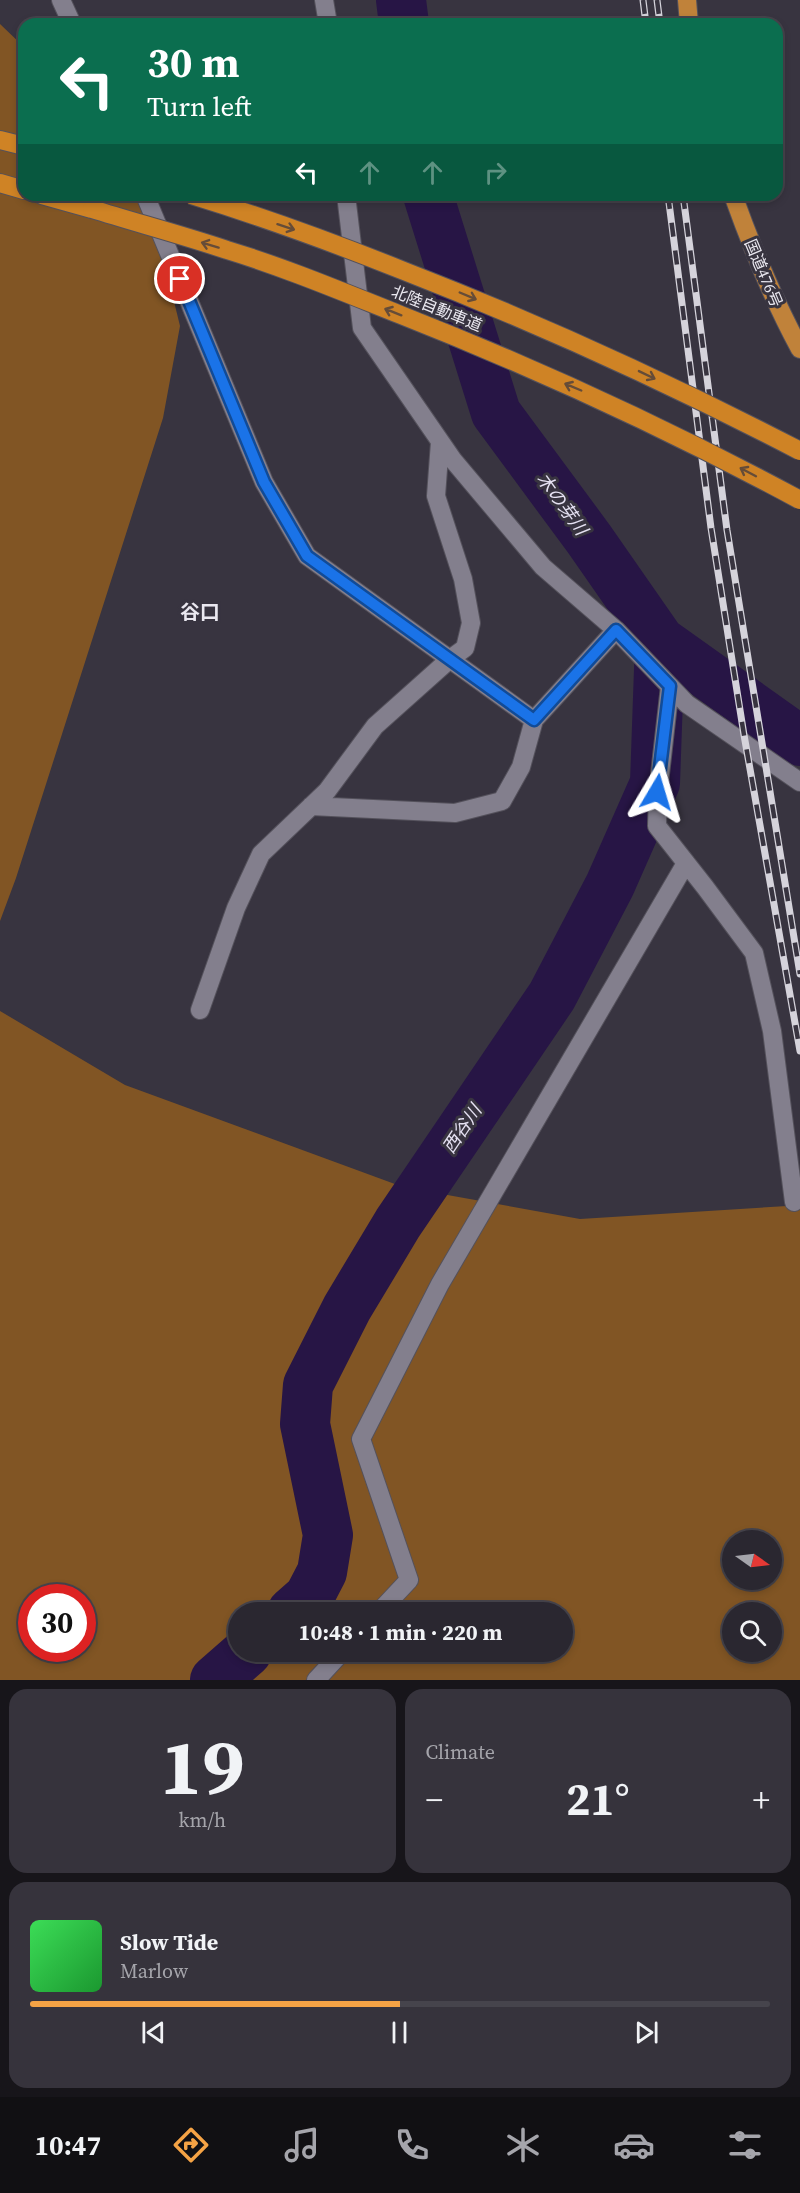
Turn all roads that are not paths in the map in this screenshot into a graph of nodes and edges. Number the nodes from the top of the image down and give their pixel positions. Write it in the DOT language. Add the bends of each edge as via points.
graph roads {
  1 [pos="61,0"];
  2 [pos="324,0"];
  3 [pos="687,0"];
  4 [pos="69,18"];
  5 [pos="327,18"];
  6 [pos="689,18"];
  7 [pos="0,140"];
  8 [pos="18,144"];
  9 [pos="0,183"];
  10 [pos="18,188"];
  11 [pos="63,201"];
  12 [pos="147,201"];
  13 [pos="209,201"];
  14 [pos="347,201"];
  15 [pos="735,201"];
  16 [pos="800,349"];
  17 [pos="440,442"];
  18 [pos="800,451"];
  19 [pos="800,500"];
  20 [pos="616,630"];
  21 [pos="450,659"];
  22 [pos="670,686"];
  23 [pos="534,720"];
  24 [pos="800,782"];
  25 [pos="311,806"];
  26 [pos="686,863"];
  27 [pos="200,1010"];
  28 [pos="794,1202"];
  29 [pos="388,1602"];
  30 [pos="333,1662"];
  31 [pos="316,1680"];
  1 -- 4 [label="street"];
  2 -- 5 [label="street"];
  3 -- 6 [label="highway"];
  7 -- 8 [label="highway"];
  9 -- 10 [label="highway"];
  19 -- 11 [label="highway, 北陸自動車道, one-way, bridge" via="595,396 470,342 228,250"];
  12 -- 21 [label="street" via="264,482 307,556"];
  13 -- 18 [label="highway, 北陸自動車道, one-way, bridge" via="318,237 592,348"];
  14 -- 17 [label="street" via="362,328"];
  15 -- 16 [label="highway, 国道476号" via="778,309"];
  17 -- 20 [label="street" via="543,567"];
  17 -- 21 [label="street" via="436,496 463,579 471,623 465,648"];
  20 -- 22 [label="street"];
  20 -- 23 [label="street"];
  21 -- 23 [label="street"];
  21 -- 25 [label="street" via="375,726 327,791"];
  22 -- 24 [label="street" via="687,704"];
  22 -- 26 [label="street" via="657,792 657,826"];
  23 -- 25 [label="street" via="521,767 502,801 455,813"];
  25 -- 27 [label="street" via="261,854 236,908"];
  26 -- 28 [label="street" via="754,953 772,1031"];
  26 -- 29 [label="street" via="440,1284 361,1438 409,1580"];
  30 -- 31 [label="street"];
}
